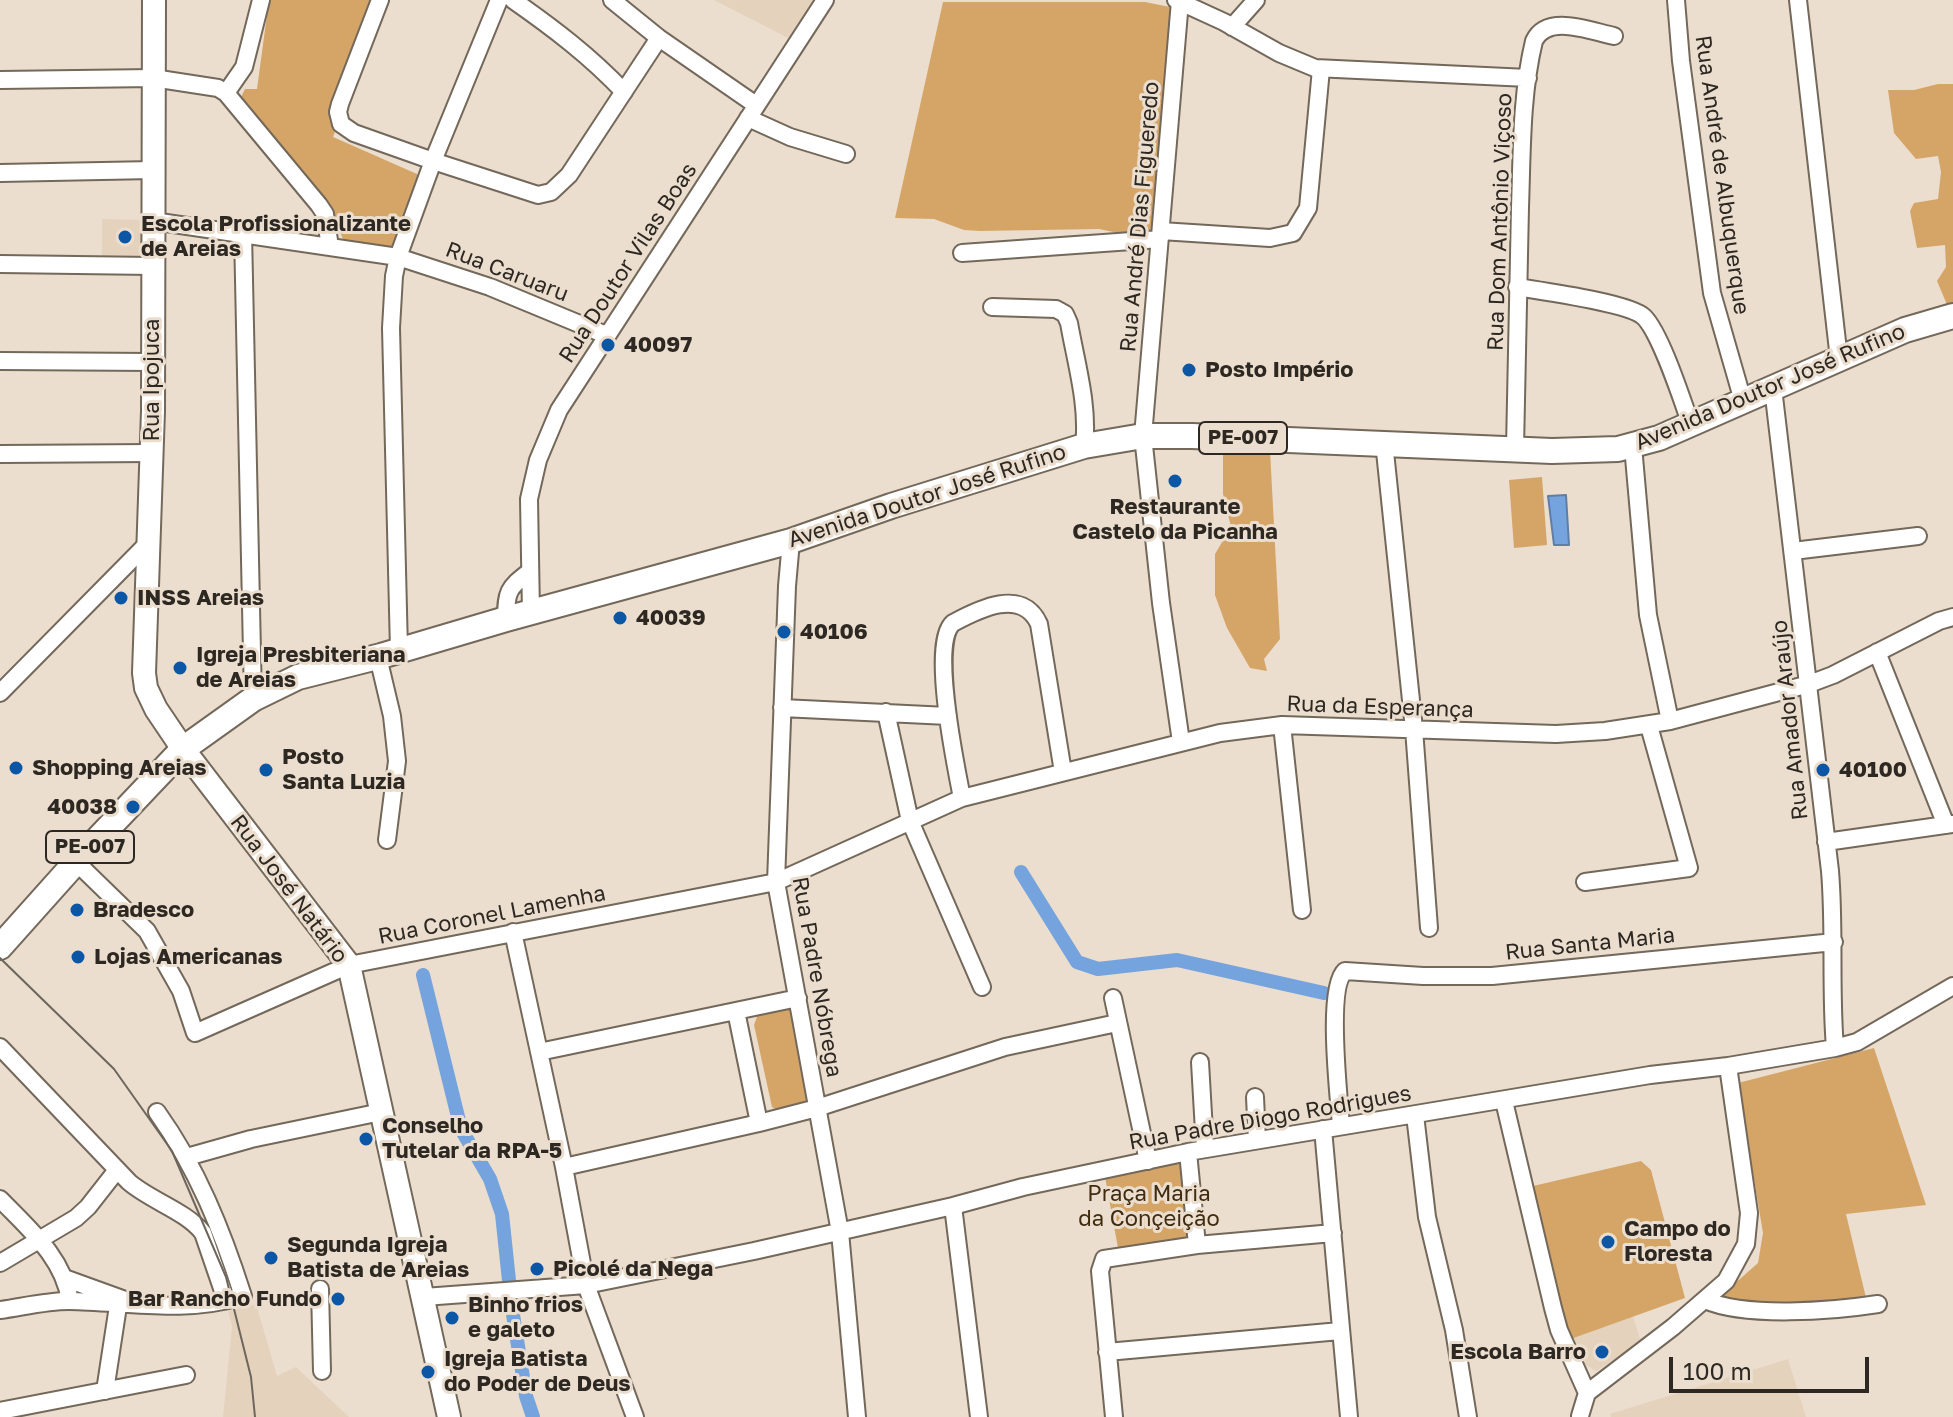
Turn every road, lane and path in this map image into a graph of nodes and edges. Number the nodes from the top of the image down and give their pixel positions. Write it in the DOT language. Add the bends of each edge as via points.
graph roads {
  1 [pos="154,0"];
  2 [pos="261,0"];
  3 [pos="380,0"];
  4 [pos="499,0"];
  5 [pos="513,0"];
  6 [pos="612,0"];
  7 [pos="825,0"];
  8 [pos="1178,0"];
  9 [pos="1256,0"];
  10 [pos="1676,0"];
  11 [pos="1798,0"];
  12 [pos="1232,27"];
  13 [pos="1614,36"];
  14 [pos="659,38"];
  15 [pos="1321,69"];
  16 [pos="153,78"];
  17 [pos="1528,78"];
  18 [pos="0,80"];
  19 [pos="624,92"];
  20 [pos="226,93"];
  21 [pos="752,112"];
  22 [pos="846,154"];
  23 [pos="433,161"];
  24 [pos="153,170"];
  25 [pos="0,173"];
  26 [pos="153,221"];
  27 [pos="243,233"];
  28 [pos="1161,235"];
  29 [pos="330,247"];
  30 [pos="962,253"];
  31 [pos="398,257"];
  32 [pos="0,264"];
  33 [pos="153,266"];
  34 [pos="1517,287"];
  35 [pos="992,307"];
  36 [pos="1953,316"];
  37 [pos="606,335"];
  38 [pos="1839,359"];
  39 [pos="0,361"];
  40 [pos="153,362"];
  41 [pos="1773,388"];
  42 [pos="1743,401"];
  43 [pos="1691,425"];
  44 [pos="1143,436"];
  45 [pos="1384,442"];
  46 [pos="1084,446"];
  47 [pos="1633,446"];
  48 [pos="1515,448"];
  49 [pos="152,453"];
  50 [pos="0,454"];
  51 [pos="1918,536"];
  52 [pos="791,541"];
  53 [pos="147,544"];
  54 [pos="1793,551"];
  55 [pos="529,572"];
  56 [pos="531,613"];
  57 [pos="1953,617"];
  58 [pos="506,619"];
  59 [pos="1877,652"];
  60 [pos="388,654"];
  61 [pos="1809,684"];
  62 [pos="0,693"];
  63 [pos="253,699"];
  64 [pos="782,708"];
  65 [pos="886,712"];
  66 [pos="948,716"];
  67 [pos="1670,721"];
  68 [pos="1282,725"];
  69 [pos="1649,726"];
  70 [pos="1414,729"];
  71 [pos="1181,742"];
  72 [pos="183,749"];
  73 [pos="1063,772"];
  74 [pos="962,798"];
  75 [pos="910,821"];
  76 [pos="1949,825"];
  77 [pos="387,840"];
  78 [pos="1826,842"];
  79 [pos="76,862"];
  80 [pos="808,868"];
  81 [pos="776,882"];
  82 [pos="1585,882"];
  83 [pos="1302,910"];
  84 [pos="1429,928"];
  85 [pos="513,932"];
  86 [pos="3,938"];
  87 [pos="1834,942"];
  88 [pos="349,965"];
  89 [pos="1953,986"];
  90 [pos="982,987"];
  91 [pos="798,998"];
  92 [pos="1113,998"];
  93 [pos="736,1011"];
  94 [pos="1117,1023"];
  95 [pos="0,1047"];
  96 [pos="1835,1048"];
  97 [pos="539,1052"];
  98 [pos="1200,1062"];
  99 [pos="1728,1066"];
  100 [pos="1255,1097"];
  101 [pos="1504,1101"];
  102 [pos="817,1108"];
  103 [pos="157,1112"];
  104 [pos="381,1112"];
  105 [pos="1415,1115"];
  106 [pos="759,1123"];
  107 [pos="1341,1126"];
  108 [pos="1323,1129"];
  109 [pos="1257,1140"];
  110 [pos="1205,1149"];
  111 [pos="1188,1152"];
  112 [pos="187,1157"];
  113 [pos="1148,1161"];
  114 [pos="564,1167"];
  115 [pos="117,1170"];
  116 [pos="0,1199"];
  117 [pos="953,1206"];
  118 [pos="840,1232"];
  119 [pos="1333,1233"];
  120 [pos="39,1240"];
  121 [pos="1197,1245"];
  122 [pos="0,1263"];
  123 [pos="67,1279"];
  124 [pos="586,1285"];
  125 [pos="320,1289"];
  126 [pos="424,1297"];
  127 [pos="226,1300"];
  128 [pos="1705,1300"];
  129 [pos="70,1301"];
  130 [pos="1878,1304"];
  131 [pos="118,1306"];
  132 [pos="142,1306"];
  133 [pos="0,1310"];
  134 [pos="1340,1331"];
  135 [pos="1107,1352"];
  136 [pos="322,1371"];
  137 [pos="186,1375"];
  138 [pos="105,1391"];
  139 [pos="1587,1393"];
  140 [pos="0,1411"];
  141 [pos="1581,1416"];
  142 [pos="449,1417"];
  143 [pos="635,1417"];
  144 [pos="857,1417"];
  145 [pos="979,1417"];
  146 [pos="1114,1417"];
  147 [pos="1349,1417"];
  148 [pos="1468,1417"];
  149 [pos="1565,1417"];
  1 -- 16 [label="main road, Rua Ipojuca"];
  2 -- 20 [label="street" via="244,67"];
  3 -- 23 [label="street" via="339,118 347,129"];
  4 -- 23 [label="street"];
  5 -- 19 [label="street" via="559,32"];
  6 -- 14 [label="street"];
  7 -- 21 [label="street, Rua Doutor Vilas Boas"];
  8 -- 12 [label="street, Rua Dom Antônio Viçoso"];
  8 -- 28 [label="street, Rua André Dias Figueredo"];
  9 -- 12 [label="street"];
  10 -- 42 [label="street, Rua André de Albuquerque" via="1712,293"];
  11 -- 38 [label="street"];
  12 -- 15 [label="street, Rua Dom Antônio Viçoso"];
  13 -- 17 [label="street" via="1561,26 1543,29 1534,41"];
  14 -- 19 [label="street"];
  14 -- 21 [label="street"];
  15 -- 17 [label="street, Rua Dom Antônio Viçoso"];
  15 -- 28 [label="street" via="1308,208 1293,233 1270,238"];
  16 -- 18 [label="street"];
  16 -- 20 [label="street" via="207,84"];
  16 -- 24 [label="main road, Rua Ipojuca"];
  17 -- 34 [label="street, Rua Dom Antônio Viçoso"];
  19 -- 23 [label="street" via="569,175 551,192 538,195"];
  20 -- 29 [label="street" via="319,205"];
  21 -- 22 [label="street" via="790,137"];
  21 -- 37 [label="street, Rua Doutor Vilas Boas"];
  23 -- 31 [label="street"];
  24 -- 25 [label="street"];
  24 -- 26 [label="main road, Rua Ipojuca"];
  26 -- 27 [label="street, Rua Caruaru"];
  26 -- 33 [label="main road, Rua Ipojuca"];
  27 -- 29 [label="street, Rua Caruaru"];
  27 -- 63 [label="street"];
  28 -- 30 [label="street"];
  28 -- 44 [label="street, Rua André Dias Figueredo"];
  29 -- 31 [label="street, Rua Caruaru"];
  31 -- 37 [label="street, Rua Caruaru" via="490,287"];
  31 -- 60 [label="street" via="391,328"];
  32 -- 33 [label="street"];
  33 -- 40 [label="main road, Rua Ipojuca"];
  34 -- 43 [label="street" via="1641,314"];
  34 -- 48 [label="street, Rua Dom Antônio Viçoso"];
  35 -- 46 [label="street" via="1056,309 1065,314 1082,392"];
  36 -- 38 [label="main road, Avenida Doutor José Rufino / PE-007"];
  37 -- 55 [label="street, Rua Doutor Vilas Boas" via="559,410 538,460 529,499"];
  38 -- 41 [label="main road, Avenida Doutor José Rufino / PE-007"];
  39 -- 40 [label="street"];
  40 -- 49 [label="main road, Rua Ipojuca"];
  41 -- 42 [label="main road, Avenida Doutor José Rufino / PE-007"];
  41 -- 54 [label="street, Rua Amador Araújo"];
  42 -- 43 [label="main road, Avenida Doutor José Rufino / PE-007"];
  43 -- 47 [label="main road, Avenida Doutor José Rufino / PE-007"];
  44 -- 45 [label="main road, Avenida Doutor José Rufino / PE-007"];
  44 -- 46 [label="main road, Avenida Doutor José Rufino / PE-007"];
  44 -- 71 [label="street, Rua André Dias Figueredo"];
  45 -- 48 [label="main road, Avenida Doutor José Rufino / PE-007"];
  45 -- 70 [label="street"];
  46 -- 52 [label="main road, Avenida Doutor José Rufino / PE-007"];
  47 -- 48 [label="main road, Avenida Doutor José Rufino / PE-007" via="1578,451"];
  47 -- 67 [label="street" via="1648,615"];
  49 -- 50 [label="street"];
  49 -- 53 [label="main road, Rua Ipojuca"];
  51 -- 54 [label="street"];
  52 -- 56 [label="main road, Avenida Doutor José Rufino / PE-007"];
  52 -- 64 [label="street, Rua Padre Nóbrega"];
  53 -- 62 [label="street"];
  53 -- 72 [label="main road, Rua Ipojuca" via="146,688"];
  54 -- 61 [label="street, Rua Amador Araújo"];
  55 -- 56 [label="street, Rua Doutor Vilas Boas"];
  55 -- 58 [label="street" via="510,588"];
  56 -- 58 [label="main road, Avenida Doutor José Rufino / PE-007"];
  57 -- 59 [label="street, Rua da Esperança"];
  58 -- 60 [label="main road, Avenida Doutor José Rufino / PE-007"];
  59 -- 61 [label="street, Rua da Esperança"];
  59 -- 76 [label="street"];
  60 -- 63 [label="main road, Avenida Doutor José Rufino / PE-007" via="298,677"];
  60 -- 77 [label="street" via="397,761"];
  61 -- 67 [label="street, Rua da Esperança"];
  61 -- 78 [label="street, Rua Amador Araújo"];
  63 -- 72 [label="main road, Avenida Doutor José Rufino / PE-007"];
  64 -- 65 [label="street"];
  64 -- 81 [label="street, Rua Padre Nóbrega"];
  65 -- 66 [label="street"];
  65 -- 75 [label="street"];
  66 -- 73 [label="street" via="943,646 948,627 995,605 1020,604 1039,624"];
  66 -- 74 [label="street"];
  67 -- 69 [label="street, Rua da Esperança"];
  68 -- 70 [label="street, Rua da Esperança"];
  68 -- 71 [label="street, Rua da Esperança"];
  68 -- 83 [label="street"];
  69 -- 70 [label="street, Rua da Esperança" via="1556,734"];
  69 -- 82 [label="street" via="1689,868"];
  70 -- 84 [label="street"];
  71 -- 73 [label="street, Rua da Esperança"];
  72 -- 79 [label="main road, Avenida Doutor José Rufino / PE-007"];
  72 -- 88 [label="main road, Rua José Natário"];
  73 -- 74 [label="street, Rua da Esperança"];
  74 -- 75 [label="street, Rua da Esperança"];
  75 -- 80 [label="street, Rua da Esperança"];
  75 -- 90 [label="street"];
  76 -- 78 [label="street"];
  78 -- 87 [label="street, Rua Amador Araújo"];
  79 -- 86 [label="main road, Avenida Doutor José Rufino / PE-007"];
  79 -- 88 [label="street, Rua Coronel Lamenha" via="147,931 181,991 195,1033"];
  80 -- 81 [label="street, Rua Coronel Lamenha"];
  81 -- 85 [label="street, Rua Coronel Lamenha"];
  81 -- 91 [label="street, Rua Padre Nóbrega"];
  85 -- 88 [label="street, Rua Coronel Lamenha"];
  85 -- 97 [label="street"];
  87 -- 96 [label="street, Rua Amador Araújo"];
  87 -- 107 [label="street, Rua Santa Maria" via="1492,976 1343,972 1335,1011"];
  88 -- 104 [label="main road, Rua José Natário"];
  89 -- 96 [label="street, Rua Padre Diogo Rodrigues" via="1857,1042"];
  91 -- 93 [label="street"];
  91 -- 102 [label="street, Rua Padre Nóbrega"];
  92 -- 94 [label="street"];
  93 -- 97 [label="street"];
  93 -- 106 [label="street"];
  94 -- 102 [label="street" via="1005,1047"];
  94 -- 113 [label="street"];
  95 -- 115 [label="street"];
  96 -- 99 [label="street, Rua Padre Diogo Rodrigues"];
  97 -- 114 [label="street"];
  98 -- 110 [label="street"];
  99 -- 101 [label="street, Rua Padre Diogo Rodrigues"];
  99 -- 128 [label="street" via="1749,1228 1726,1281"];
  100 -- 109 [label="street"];
  101 -- 105 [label="street, Rua Padre Diogo Rodrigues"];
  101 -- 139 [label="street" via="1553,1308"];
  102 -- 106 [label="street"];
  102 -- 118 [label="street, Rua Padre Nóbrega"];
  103 -- 112 [label="street"];
  104 -- 112 [label="street"];
  104 -- 126 [label="main road, Rua José Natário"];
  105 -- 107 [label="street, Rua Padre Diogo Rodrigues"];
  105 -- 148 [label="street" via="1427,1217"];
  106 -- 114 [label="street"];
  107 -- 108 [label="street, Rua Padre Diogo Rodrigues"];
  108 -- 109 [label="street, Rua Padre Diogo Rodrigues"];
  108 -- 119 [label="street"];
  109 -- 110 [label="street, Rua Padre Diogo Rodrigues"];
  110 -- 111 [label="street, Rua Padre Diogo Rodrigues"];
  111 -- 113 [label="street, Rua Padre Diogo Rodrigues"];
  111 -- 121 [label="street"];
  112 -- 127 [label="street" via="243,1296"];
  113 -- 117 [label="street, Rua Padre Diogo Rodrigues"];
  114 -- 124 [label="street"];
  115 -- 120 [label="street" via="76,1218"];
  115 -- 127 [label="street" via="138,1191 197,1224"];
  116 -- 120 [label="street"];
  117 -- 118 [label="street, Rua Padre Diogo Rodrigues"];
  117 -- 145 [label="street"];
  118 -- 124 [label="street, Rua Padre Diogo Rodrigues"];
  118 -- 144 [label="street, Rua Padre Nóbrega"];
  119 -- 121 [label="street"];
  119 -- 134 [label="street"];
  120 -- 122 [label="street"];
  120 -- 123 [label="street"];
  121 -- 135 [label="street" via="1102,1262"];
  123 -- 129 [label="street"];
  123 -- 132 [label="street"];
  124 -- 126 [label="street, Rua Padre Diogo Rodrigues"];
  124 -- 143 [label="street"];
  125 -- 136 [label="street"];
  126 -- 142 [label="main road, Rua José Natário"];
  127 -- 132 [label="street"];
  128 -- 130 [label="street" via="1747,1309"];
  128 -- 139 [label="street"];
  129 -- 131 [label="street"];
  129 -- 133 [label="street"];
  131 -- 132 [label="street"];
  131 -- 138 [label="street"];
  134 -- 135 [label="street"];
  134 -- 147 [label="street"];
  135 -- 146 [label="street"];
  137 -- 138 [label="street"];
  138 -- 140 [label="street"];
  139 -- 141 [label="street"];
  141 -- 149 [label="street"];
}
